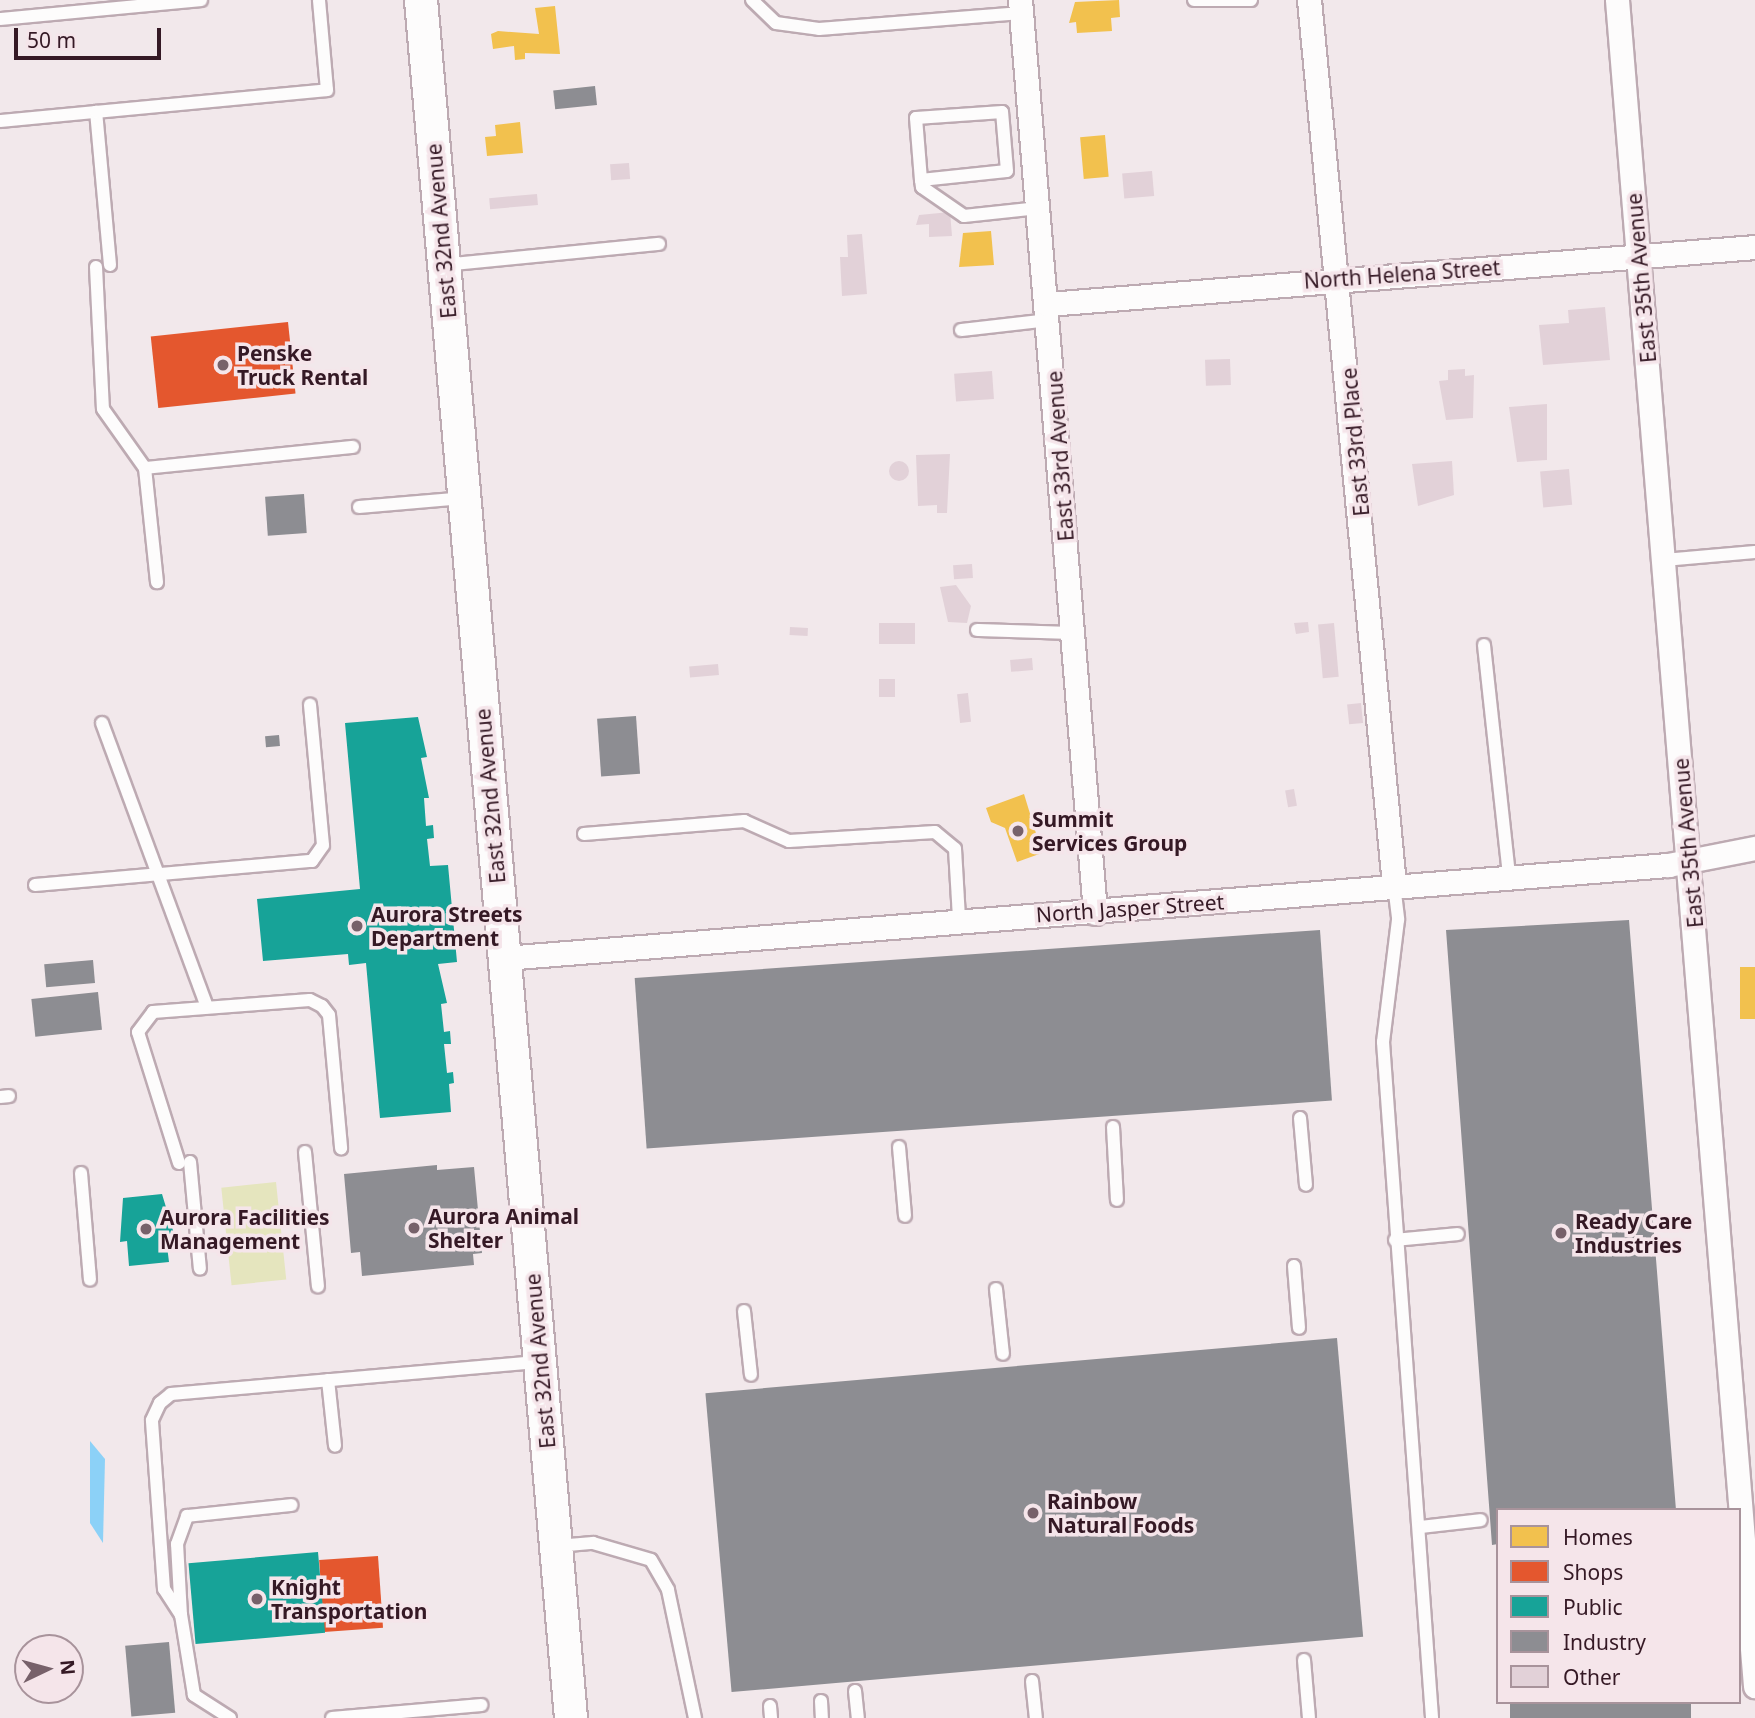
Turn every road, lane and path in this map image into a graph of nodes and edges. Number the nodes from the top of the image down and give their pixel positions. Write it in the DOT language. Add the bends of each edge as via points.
graph roads {
  1 [pos="201,0"];
  2 [pos="319,0"];
  3 [pos="421,0"];
  4 [pos="1194,0"];
  5 [pos="1251,0"];
  6 [pos="1309,0"];
  7 [pos="1617,0"];
  8 [pos="755,2"];
  9 [pos="1021,6"];
  10 [pos="0,19"];
  11 [pos="96,112"];
  12 [pos="0,121"];
  13 [pos="921,180"];
  14 [pos="1039,208"];
  15 [pos="659,244"];
  16 [pos="1755,247"];
  17 [pos="1639,256"];
  18 [pos="110,265"];
  19 [pos="444,265"];
  20 [pos="96,267"];
  21 [pos="1336,279"];
  22 [pos="1049,312"];
  23 [pos="961,330"];
  24 [pos="353,447"];
  25 [pos="145,468"];
  26 [pos="465,498"];
  27 [pos="359,507"];
  28 [pos="1755,552"];
  29 [pos="1664,560"];
  30 [pos="157,582"];
  31 [pos="977,630"];
  32 [pos="1073,633"];
  33 [pos="1484,645"];
  34 [pos="310,705"];
  35 [pos="102,723"];
  36 [pos="584,834"];
  37 [pos="1755,848"];
  38 [pos="1689,858"];
  39 [pos="155,875"];
  40 [pos="1509,877"];
  41 [pos="35,885"];
  42 [pos="1394,885"];
  43 [pos="1095,913"];
  44 [pos="959,919"];
  45 [pos="503,958"];
  46 [pos="207,1007"];
  47 [pos="1300,1118"];
  48 [pos="1113,1127"];
  49 [pos="899,1147"];
  50 [pos="341,1148"];
  51 [pos="305,1152"];
  52 [pos="81,1172"];
  53 [pos="1306,1185"];
  54 [pos="1118,1200"];
  55 [pos="905,1216"];
  56 [pos="1458,1234"];
  57 [pos="1395,1240"];
  58 [pos="1294,1266"];
  59 [pos="200,1269"];
  60 [pos="90,1280"];
  61 [pos="318,1286"];
  62 [pos="996,1289"];
  63 [pos="744,1311"];
  64 [pos="1298,1328"];
  65 [pos="1003,1354"];
  66 [pos="540,1362"];
  67 [pos="751,1375"];
  68 [pos="328,1380"];
  69 [pos="335,1446"];
  70 [pos="1746,1459"];
  71 [pos="291,1505"];
  72 [pos="1481,1520"];
  73 [pos="1420,1527"];
  74 [pos="556,1546"];
  75 [pos="181,1615"];
  76 [pos="1304,1660"];
  77 [pos="1032,1681"];
  78 [pos="1755,1686"];
  79 [pos="855,1691"];
  80 [pos="821,1701"];
  81 [pos="481,1705"];
  82 [pos="230,1718"];
  83 [pos="332,1718"];
  84 [pos="571,1718"];
  85 [pos="695,1718"];
  86 [pos="822,1718"];
  87 [pos="858,1718"];
  88 [pos="1036,1718"];
  89 [pos="1309,1718"];
  90 [pos="1432,1718"];
  1 -- 10 [label="lane"];
  2 -- 11 [label="lane" via="327,90"];
  3 -- 19 [label="street, East 32nd Avenue"];
  4 -- 5 [label="lane"];
  6 -- 21 [label="street, East 33rd Place"];
  7 -- 17 [label="street, East 35th Avenue"];
  8 -- 9 [label="lane" via="776,23 819,29"];
  9 -- 14 [label="street, East 33rd Avenue"];
  11 -- 12 [label="lane"];
  11 -- 18 [label="lane"];
  13 -- 13 [label="lane" via="916,118 1002,112 1007,171"];
  13 -- 14 [label="lane" via="942,204 964,216"];
  14 -- 22 [label="street, East 33rd Avenue"];
  15 -- 19 [label="lane"];
  16 -- 17 [label="street, North Helena Street"];
  17 -- 21 [label="street, North Helena Street"];
  17 -- 29 [label="street, East 35th Avenue"];
  19 -- 26 [label="street, East 32nd Avenue"];
  20 -- 25 [label="lane" via="103,409"];
  21 -- 22 [label="street, North Helena Street"];
  21 -- 42 [label="street, East 33rd Place"];
  22 -- 23 [label="lane"];
  22 -- 32 [label="street, East 33rd Avenue"];
  24 -- 25 [label="lane"];
  25 -- 30 [label="lane"];
  26 -- 27 [label="lane"];
  26 -- 45 [label="street, East 32nd Avenue"];
  28 -- 29 [label="lane"];
  29 -- 38 [label="street, East 35th Avenue"];
  31 -- 32 [label="lane"];
  32 -- 43 [label="street, East 33rd Avenue"];
  33 -- 40 [label="lane"];
  34 -- 39 [label="lane" via="323,845 312,861"];
  35 -- 39 [label="lane"];
  36 -- 44 [label="lane" via="744,821 789,841 936,832 955,849"];
  37 -- 38 [label="street, North Jasper Street"];
  38 -- 40 [label="street, North Jasper Street" via="1668,865"];
  38 -- 70 [label="street, East 35th Avenue"];
  39 -- 41 [label="lane"];
  39 -- 46 [label="lane"];
  40 -- 42 [label="street, North Jasper Street"];
  42 -- 43 [label="street, North Jasper Street"];
  42 -- 57 [label="lane" via="1398,920 1383,1042"];
  43 -- 44 [label="street, North Jasper Street"];
  44 -- 45 [label="street, North Jasper Street"];
  45 -- 66 [label="street, East 32nd Avenue"];
  46 -- 50 [label="lane" via="310,1000 323,1006 329,1015"];
  46 -- 59 [label="lane" via="153,1012 138,1032 185,1163"];
  47 -- 53 [label="lane"];
  48 -- 54 [label="lane"];
  49 -- 55 [label="lane"];
  51 -- 61 [label="lane"];
  52 -- 60 [label="lane"];
  56 -- 57 [label="lane"];
  57 -- 73 [label="lane"];
  58 -- 64 [label="lane"];
  62 -- 65 [label="lane"];
  63 -- 67 [label="lane"];
  66 -- 68 [label="lane"];
  66 -- 74 [label="street, East 32nd Avenue"];
  68 -- 69 [label="lane"];
  68 -- 75 [label="lane" via="171,1394 160,1403 152,1420 163,1589"];
  70 -- 78 [label="street, East 35th Avenue"];
  71 -- 75 [label="lane" via="187,1516 177,1544"];
  72 -- 73 [label="lane"];
  73 -- 90 [label="lane"];
  74 -- 84 [label="street, East 32nd Avenue"];
  74 -- 85 [label="lane" via="593,1543 651,1560 668,1590"];
  75 -- 82 [label="lane" via="194,1695"];
  76 -- 89 [label="lane"];
  77 -- 88 [label="lane"];
  79 -- 87 [label="lane"];
  80 -- 86 [label="lane"];
  81 -- 83 [label="lane"];
}
